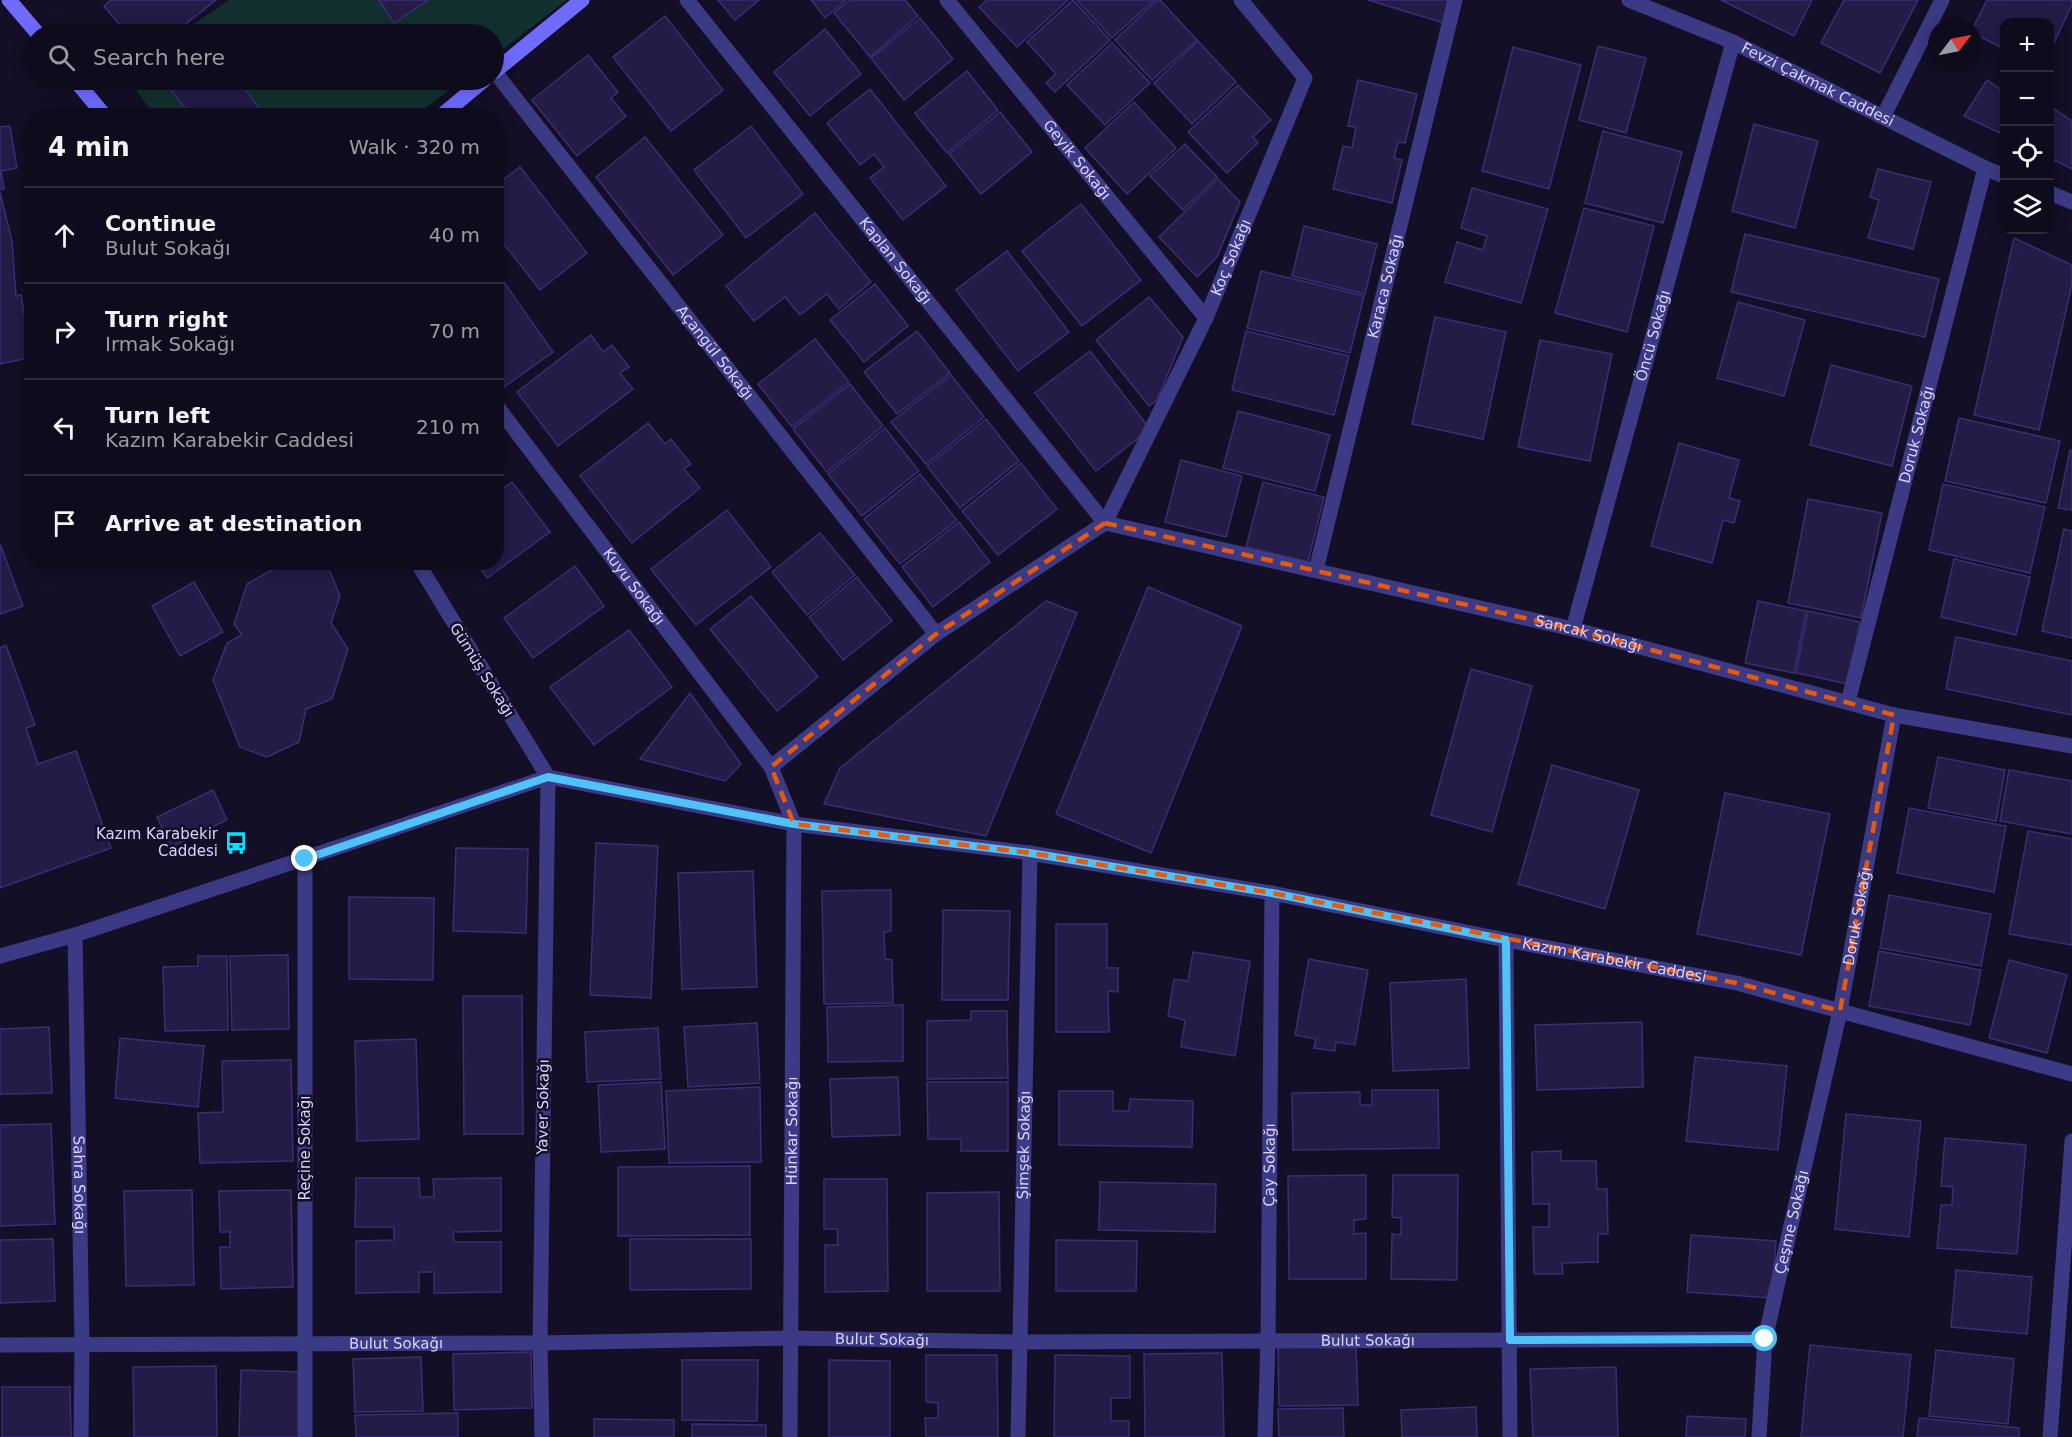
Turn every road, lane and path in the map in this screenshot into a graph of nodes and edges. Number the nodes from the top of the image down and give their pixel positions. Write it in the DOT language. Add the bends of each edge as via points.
graph roads {
  1 [pos="9,0"];
  2 [pos="582,0"];
  3 [pos="687,0"];
  4 [pos="947,0"];
  5 [pos="1241,0"];
  6 [pos="1455,0"];
  7 [pos="1629,0"];
  8 [pos="1942,0"];
  9 [pos="1655,5"];
  10 [pos="29,24"];
  11 [pos="1734,42"];
  12 [pos="504,63"];
  13 [pos="504,84"];
  14 [pos="83,90"];
  15 [pos="472,90"];
  16 [pos="98,108"];
  17 [pos="451,108"];
  18 [pos="1883,117"];
  19 [pos="1985,168"];
  20 [pos="2000,174"];
  21 [pos="2054,195"];
  22 [pos="2072,202"];
  23 [pos="1206,318"];
  24 [pos="504,416"];
  25 [pos="1105,523"];
  26 [pos="422,570"];
  27 [pos="1316,570"];
  28 [pos="1573,629"];
  29 [pos="936,634"];
  30 [pos="1848,702"];
  31 [pos="1894,715"];
  32 [pos="2072,746"];
  33 [pos="771,767"];
  34 [pos="548,777"];
  35 [pos="794,824"];
  36 [pos="1030,853"];
  37 [pos="305,859"];
  38 [pos="1272,893"];
  39 [pos="75,935"];
  40 [pos="1506,940"];
  41 [pos="0,956"];
  42 [pos="1840,1011"];
  43 [pos="2072,1074"];
  44 [pos="2072,1141"];
  45 [pos="791,1338"];
  46 [pos="1765,1339"];
  47 [pos="1268,1340"];
  48 [pos="1510,1340"];
  49 [pos="1020,1342"];
  50 [pos="540,1343"];
  51 [pos="305,1344"];
  52 [pos="0,1345"];
  53 [pos="82,1345"];
  54 [pos="81,1437"];
  55 [pos="305,1437"];
  56 [pos="542,1437"];
  57 [pos="790,1437"];
  58 [pos="1018,1437"];
  59 [pos="1265,1437"];
  60 [pos="1510,1437"];
  61 [pos="1759,1437"];
  62 [pos="2050,1437"];
  1 -- 10 [label="street"];
  2 -- 12 [label="street"];
  3 -- 25 [label="street, Kaplan Sokağı"];
  4 -- 23 [label="street, Geyik Sokağı"];
  5 -- 23 [label="street, Koç Sokağı" via="1305,78"];
  6 -- 27 [label="street, Karaca Sokağı"];
  7 -- 9 [label="street, Fevzi Çakmak Caddesi"];
  8 -- 18 [label="street"];
  9 -- 11 [label="street, Fevzi Çakmak Caddesi"];
  11 -- 18 [label="street, Fevzi Çakmak Caddesi"];
  11 -- 28 [label="street, Öncü Sokağı"];
  13 -- 29 [label="street, Açangül Sokağı"];
  14 -- 16 [label="street"];
  15 -- 17 [label="street"];
  18 -- 19 [label="street, Fevzi Çakmak Caddesi"];
  19 -- 20 [label="street, Fevzi Çakmak Caddesi"];
  19 -- 30 [label="street, Doruk Sokağı"];
  21 -- 22 [label="street"];
  23 -- 25 [label="street, Koç Sokağı"];
  24 -- 33 [label="street, Kuyu Sokağı"];
  25 -- 27 [label="street, Sancak Sokağı"];
  25 -- 29 [label="street"];
  26 -- 34 [label="street, Gümüş Sokağı"];
  27 -- 28 [label="street, Sancak Sokağı"];
  28 -- 30 [label="street, Sancak Sokağı"];
  29 -- 33 [label="street"];
  30 -- 31 [label="street, Sancak Sokağı"];
  31 -- 32 [label="street, Sancak Sokağı"];
  31 -- 42 [label="street, Doruk Sokağı"];
  33 -- 35 [label="street, Kuyu Sokağı"];
  34 -- 35 [label="street, Kazım Karabekir Caddesi"];
  34 -- 37 [label="street, Kazım Karabekir Caddesi"];
  34 -- 50 [label="street, Yaver Sokağı"];
  35 -- 36 [label="street, Kazım Karabekir Caddesi"];
  35 -- 45 [label="street, Hünkar Sokağı"];
  36 -- 38 [label="street, Kazım Karabekir Caddesi"];
  36 -- 49 [label="street, Şimşek Sokağı"];
  37 -- 39 [label="street, Kazım Karabekir Caddesi"];
  37 -- 51 [label="street, Reçine Sokağı"];
  38 -- 40 [label="street, Kazım Karabekir Caddesi"];
  38 -- 47 [label="street, Çay Sokağı"];
  39 -- 41 [label="street, Kazım Karabekir Caddesi"];
  39 -- 53 [label="street, Sahra Sokağı"];
  40 -- 42 [label="street, Kazım Karabekir Caddesi" via="1737,983"];
  40 -- 48 [label="street"];
  42 -- 43 [label="street, Kazım Karabekir Caddesi"];
  42 -- 46 [label="street, Çeşme Sokağı"];
  44 -- 62 [label="street"];
  45 -- 49 [label="street, Bulut Sokağı"];
  45 -- 50 [label="street, Bulut Sokağı"];
  45 -- 57 [label="street, Hünkar Sokağı"];
  46 -- 48 [label="street, Bulut Sokağı"];
  46 -- 61 [label="street, Çeşme Sokağı"];
  47 -- 48 [label="street, Bulut Sokağı"];
  47 -- 49 [label="street, Bulut Sokağı"];
  47 -- 59 [label="street, Çay Sokağı"];
  48 -- 60 [label="street"];
  49 -- 58 [label="street, Şimşek Sokağı"];
  50 -- 51 [label="street, Bulut Sokağı"];
  50 -- 56 [label="street, Yaver Sokağı"];
  51 -- 53 [label="street, Bulut Sokağı"];
  51 -- 55 [label="street, Reçine Sokağı"];
  52 -- 53 [label="street, Bulut Sokağı"];
  53 -- 54 [label="street, Sahra Sokağı"];
}
